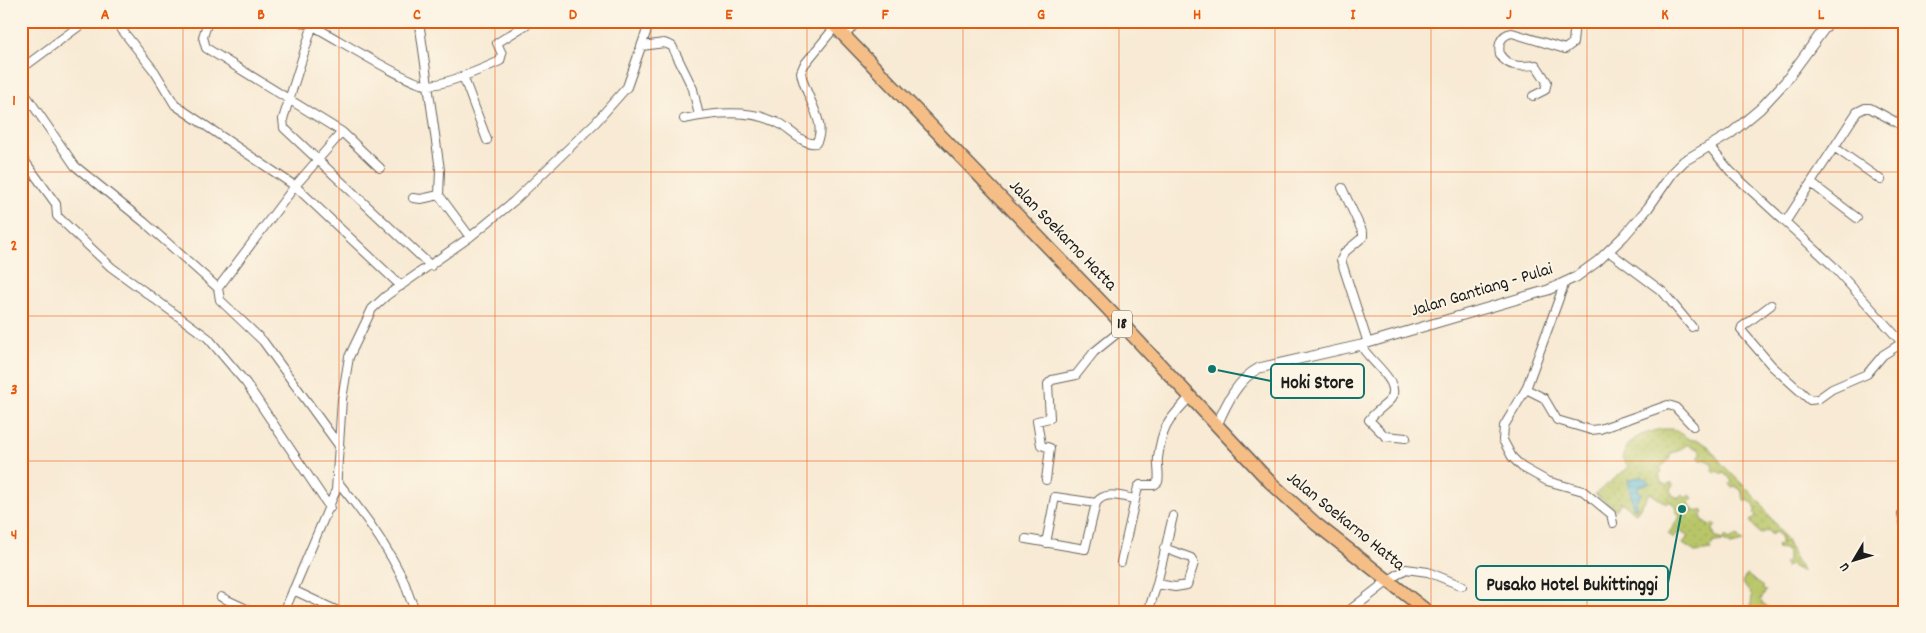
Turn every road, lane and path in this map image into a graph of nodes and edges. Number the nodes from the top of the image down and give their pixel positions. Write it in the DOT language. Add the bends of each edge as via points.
graph roads {
  1 [pos="86,21"];
  2 [pos="114,21"];
  3 [pos="208,21"];
  4 [pos="298,21"];
  5 [pos="419,21"];
  6 [pos="532,21"];
  7 [pos="638,21"];
  8 [pos="858,21"];
  9 [pos="1575,21"];
  10 [pos="1830,21"];
  11 [pos="314,23"];
  12 [pos="649,24"];
  13 [pos="832,24"];
  14 [pos="844,36"];
  15 [pos="642,46"];
  16 [pos="21,69"];
  17 [pos="463,76"];
  18 [pos="428,85"];
  19 [pos="21,88"];
  20 [pos="1533,96"];
  21 [pos="288,99"];
  22 [pos="699,116"];
  23 [pos="684,119"];
  24 [pos="1905,127"];
  25 [pos="342,132"];
  26 [pos="487,140"];
  27 [pos="1710,147"];
  28 [pos="1834,147"];
  29 [pos="21,156"];
  30 [pos="320,159"];
  31 [pos="380,168"];
  32 [pos="1881,180"];
  33 [pos="1812,183"];
  34 [pos="295,186"];
  35 [pos="1342,188"];
  36 [pos="439,195"];
  37 [pos="413,198"];
  38 [pos="1857,218"];
  39 [pos="1786,221"];
  40 [pos="470,237"];
  41 [pos="1608,251"];
  42 [pos="431,266"];
  43 [pos="1565,282"];
  44 [pos="401,286"];
  45 [pos="218,288"];
  46 [pos="1771,305"];
  47 [pos="1125,327"];
  48 [pos="1692,327"];
  49 [pos="1364,344"];
  50 [pos="1903,345"];
  51 [pos="1526,388"];
  52 [pos="1190,397"];
  53 [pos="1217,424"];
  54 [pos="1693,426"];
  55 [pos="1406,438"];
  56 [pos="340,448"];
  57 [pos="1046,480"];
  58 [pos="337,481"];
  59 [pos="1136,500"];
  60 [pos="1905,500"];
  61 [pos="1096,503"];
  62 [pos="330,508"];
  63 [pos="1173,516"];
  64 [pos="1613,523"];
  65 [pos="1905,526"];
  66 [pos="1026,539"];
  67 [pos="1046,543"];
  68 [pos="1164,548"];
  69 [pos="1121,562"];
  70 [pos="1389,580"];
  71 [pos="1158,584"];
  72 [pos="1462,586"];
  73 [pos="293,590"];
  74 [pos="220,597"];
  75 [pos="253,612"];
  76 [pos="284,612"];
  77 [pos="340,612"];
  78 [pos="417,612"];
  79 [pos="1148,612"];
  80 [pos="1348,612"];
  81 [pos="1428,612"];
  1 -- 16 [label="street"];
  2 -- 34 [label="street" via="156,72 175,105"];
  3 -- 21 [label="street" via="203,37 206,48"];
  4 -- 11 [label="street"];
  5 -- 18 [label="street"];
  6 -- 17 [label="street" via="498,43 502,54 500,62"];
  7 -- 12 [label="street"];
  8 -- 14 [label="street"];
  9 -- 20 [label="street" via="1572,43 1565,49 1512,33 1501,40 1500,55 1508,64 1519,67 1536,65 1547,82 1546,90"];
  10 -- 27 [label="street, Jalan Gantiang - Pulai" via="1785,82 1760,109"];
  11 -- 18 [label="street" via="410,79"];
  11 -- 21 [label="street"];
  12 -- 15 [label="street"];
  13 -- 14 [label="highway, Jalan Soekarno Hatta / 18"];
  13 -- 22 [label="street" via="801,72 818,121 816,143 806,142 789,129 762,116"];
  14 -- 47 [label="highway, Jalan Soekarno Hatta / 18"];
  15 -- 22 [label="street" via="664,43 672,46 693,89"];
  15 -- 40 [label="street" via="628,87 514,201"];
  17 -- 18 [label="street"];
  17 -- 26 [label="street"];
  18 -- 36 [label="street" via="440,170"];
  19 -- 45 [label="street" via="75,166"];
  21 -- 25 [label="street"];
  21 -- 30 [label="street" via="284,128"];
  22 -- 23 [label="street"];
  24 -- 28 [label="street" via="1870,108 1861,109"];
  25 -- 30 [label="street"];
  25 -- 31 [label="street"];
  27 -- 39 [label="street" via="1730,171"];
  27 -- 41 [label="street, Jalan Gantiang - Pulai" via="1684,161 1672,172 1648,208"];
  28 -- 32 [label="street"];
  28 -- 33 [label="street"];
  29 -- 62 [label="street" via="56,204 57,216 111,267 188,321 220,350 266,411"];
  30 -- 34 [label="street"];
  30 -- 42 [label="street"];
  33 -- 38 [label="street"];
  33 -- 39 [label="street"];
  34 -- 44 [label="street"];
  34 -- 45 [label="street"];
  35 -- 49 [label="street" via="1363,233 1363,237 1345,252 1341,260"];
  36 -- 37 [label="street"];
  36 -- 40 [label="street"];
  39 -- 50 [label="street" via="1832,265"];
  40 -- 42 [label="street"];
  41 -- 43 [label="street, Jalan Gantiang - Pulai" via="1586,270"];
  41 -- 48 [label="street" via="1663,292"];
  42 -- 44 [label="street"];
  43 -- 49 [label="street, Jalan Gantiang - Pulai"];
  43 -- 51 [label="street"];
  44 -- 56 [label="street" via="372,309 349,357 342,399"];
  45 -- 56 [label="street" via="220,300 263,341"];
  46 -- 50 [label="street" via="1741,330 1772,366 1810,400 1867,374 1883,355"];
  47 -- 52 [label="highway, Jalan Soekarno Hatta / 18"];
  47 -- 57 [label="street" via="1094,352 1076,375 1052,380 1048,384 1050,418 1036,425 1041,445 1050,448"];
  49 -- 53 [label="street, Jalan Gantiang - Pulai" via="1251,372 1231,396"];
  49 -- 55 [label="street" via="1369,359 1390,379 1393,390 1390,400 1369,420 1385,436"];
  51 -- 54 [label="street" via="1544,398 1558,420 1591,430 1600,430 1668,406 1675,407"];
  51 -- 64 [label="street" via="1504,426 1503,440 1508,452 1535,476 1583,490 1611,514"];
  52 -- 53 [label="highway, Jalan Soekarno Hatta / 18"];
  52 -- 59 [label="street" via="1162,432 1158,482 1140,485"];
  53 -- 70 [label="highway, Jalan Soekarno Hatta / 18" via="1287,498"];
  56 -- 58 [label="street"];
  58 -- 62 [label="street"];
  58 -- 78 [label="street" via="386,547"];
  59 -- 61 [label="street" via="1106,495"];
  59 -- 69 [label="street"];
  60 -- 65 [label="street" via="1902,514"];
  61 -- 67 [label="street" via="1085,549"];
  61 -- 67 [label="street" via="1055,497"];
  62 -- 73 [label="street"];
  63 -- 68 [label="street"];
  66 -- 67 [label="street"];
  68 -- 71 [label="street"];
  68 -- 71 [label="street" via="1191,558 1194,563 1186,585"];
  70 -- 72 [label="street" via="1406,569 1428,572"];
  70 -- 80 [label="street"];
  70 -- 81 [label="highway, Jalan Soekarno Hatta / 18"];
  71 -- 79 [label="street"];
  73 -- 76 [label="street"];
  73 -- 77 [label="street"];
  74 -- 75 [label="street"];
}
